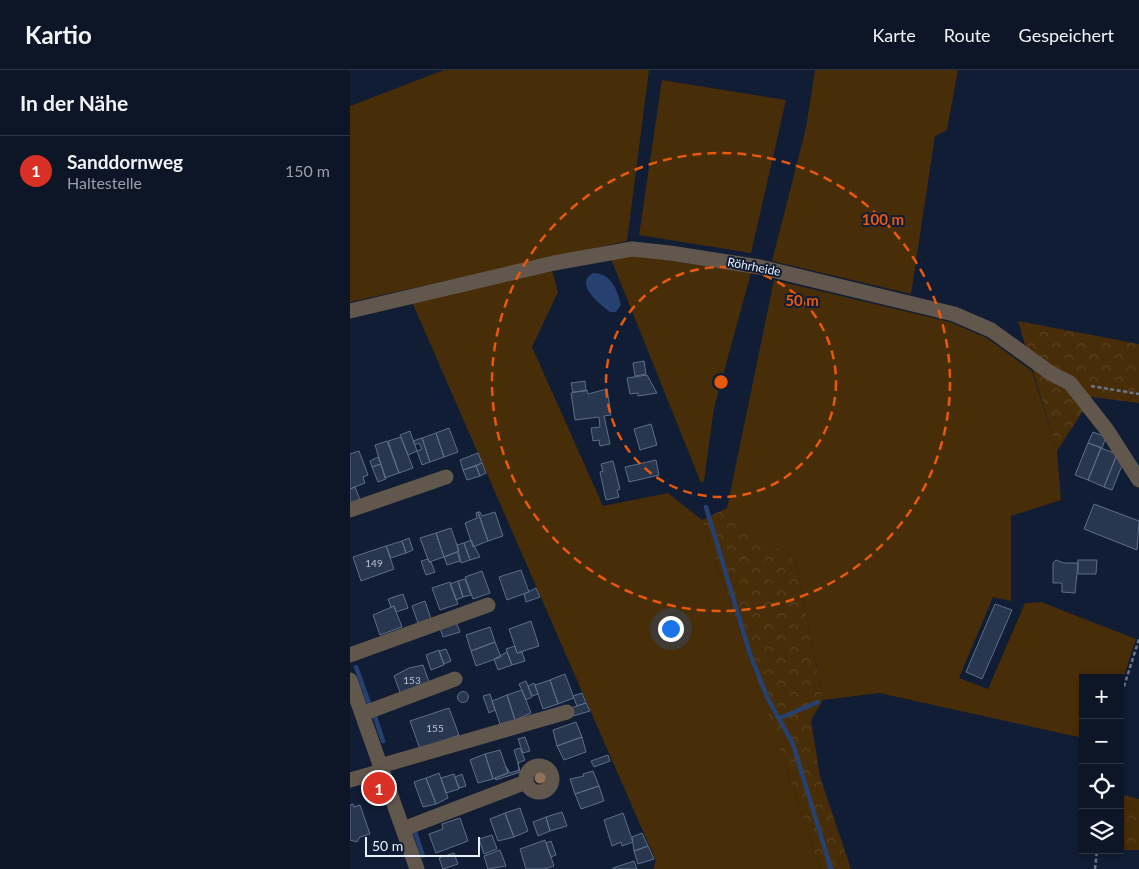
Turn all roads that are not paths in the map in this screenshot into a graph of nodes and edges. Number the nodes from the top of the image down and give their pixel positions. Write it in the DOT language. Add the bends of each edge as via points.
graph roads {
  1 [pos="350,311"];
  2 [pos="446,478"];
  3 [pos="1139,480"];
  4 [pos="350,510"];
  5 [pos="488,605"];
  6 [pos="350,655"];
  7 [pos="455,678"];
  8 [pos="350,680"];
  9 [pos="567,712"];
  10 [pos="362,714"];
  11 [pos="381,769"];
  12 [pos="350,780"];
  13 [pos="526,782"];
  14 [pos="402,829"];
  15 [pos="417,869"];
  1 -- 3 [label="street, Röhrheide" via="554,263 632,249 760,267 954,314 991,330 1052,374 1070,383 1107,430"];
  2 -- 4 [label="street"];
  5 -- 6 [label="street"];
  7 -- 10 [label="street"];
  8 -- 10 [label="street"];
  9 -- 11 [label="street"];
  10 -- 11 [label="street"];
  11 -- 12 [label="street"];
  11 -- 14 [label="street"];
  13 -- 14 [label="street"];
  14 -- 15 [label="street"];
}
